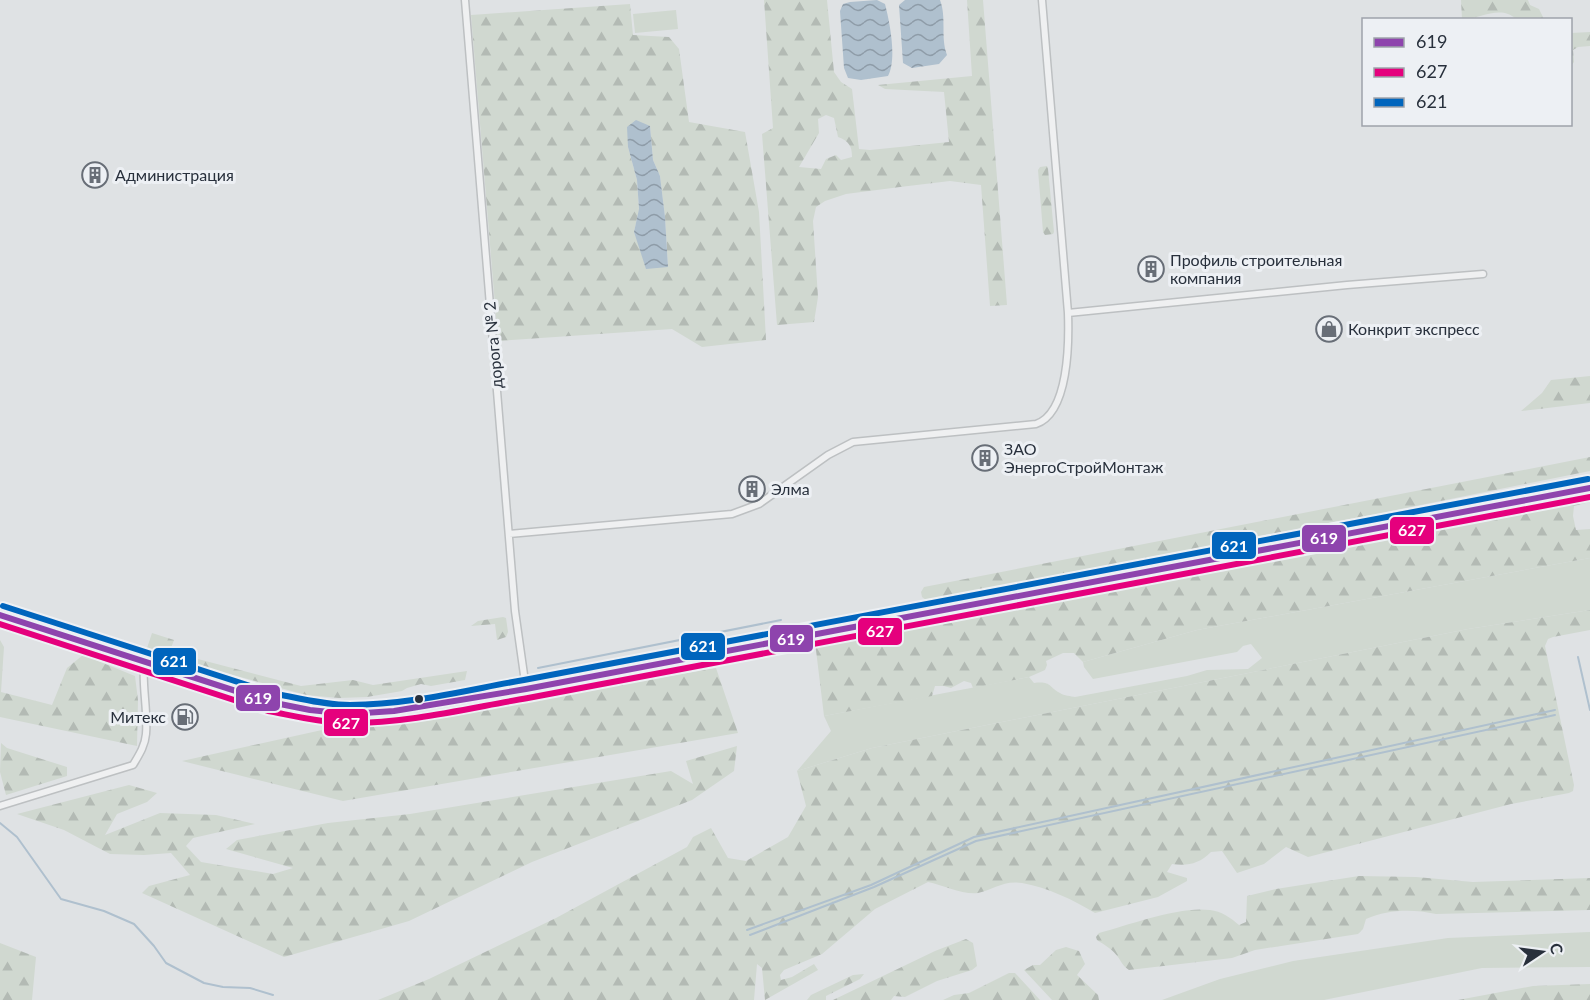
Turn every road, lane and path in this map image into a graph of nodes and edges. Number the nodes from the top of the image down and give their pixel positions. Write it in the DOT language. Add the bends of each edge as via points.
graph roads {
  1 [pos="465,0"];
  2 [pos="1042,0"];
  3 [pos="1483,274"];
  4 [pos="1068,313"];
  5 [pos="1590,488"];
  6 [pos="509,534"];
  7 [pos="0,615"];
  8 [pos="144,663"];
  9 [pos="526,689"];
  10 [pos="0,806"];
  1 -- 6 [label="street, дорога № 2"];
  2 -- 4 [label="street"];
  3 -- 4 [label="street"];
  4 -- 6 [label="street" via="1068,358 1056,405 1045,421 853,442 759,504 732,514"];
  5 -- 9 [label="main road"];
  6 -- 9 [label="street, дорога № 2"];
  7 -- 8 [label="main road"];
  8 -- 9 [label="main road" via="270,702 349,714 402,710"];
  8 -- 10 [label="street" via="146,735 133,765"];
}
